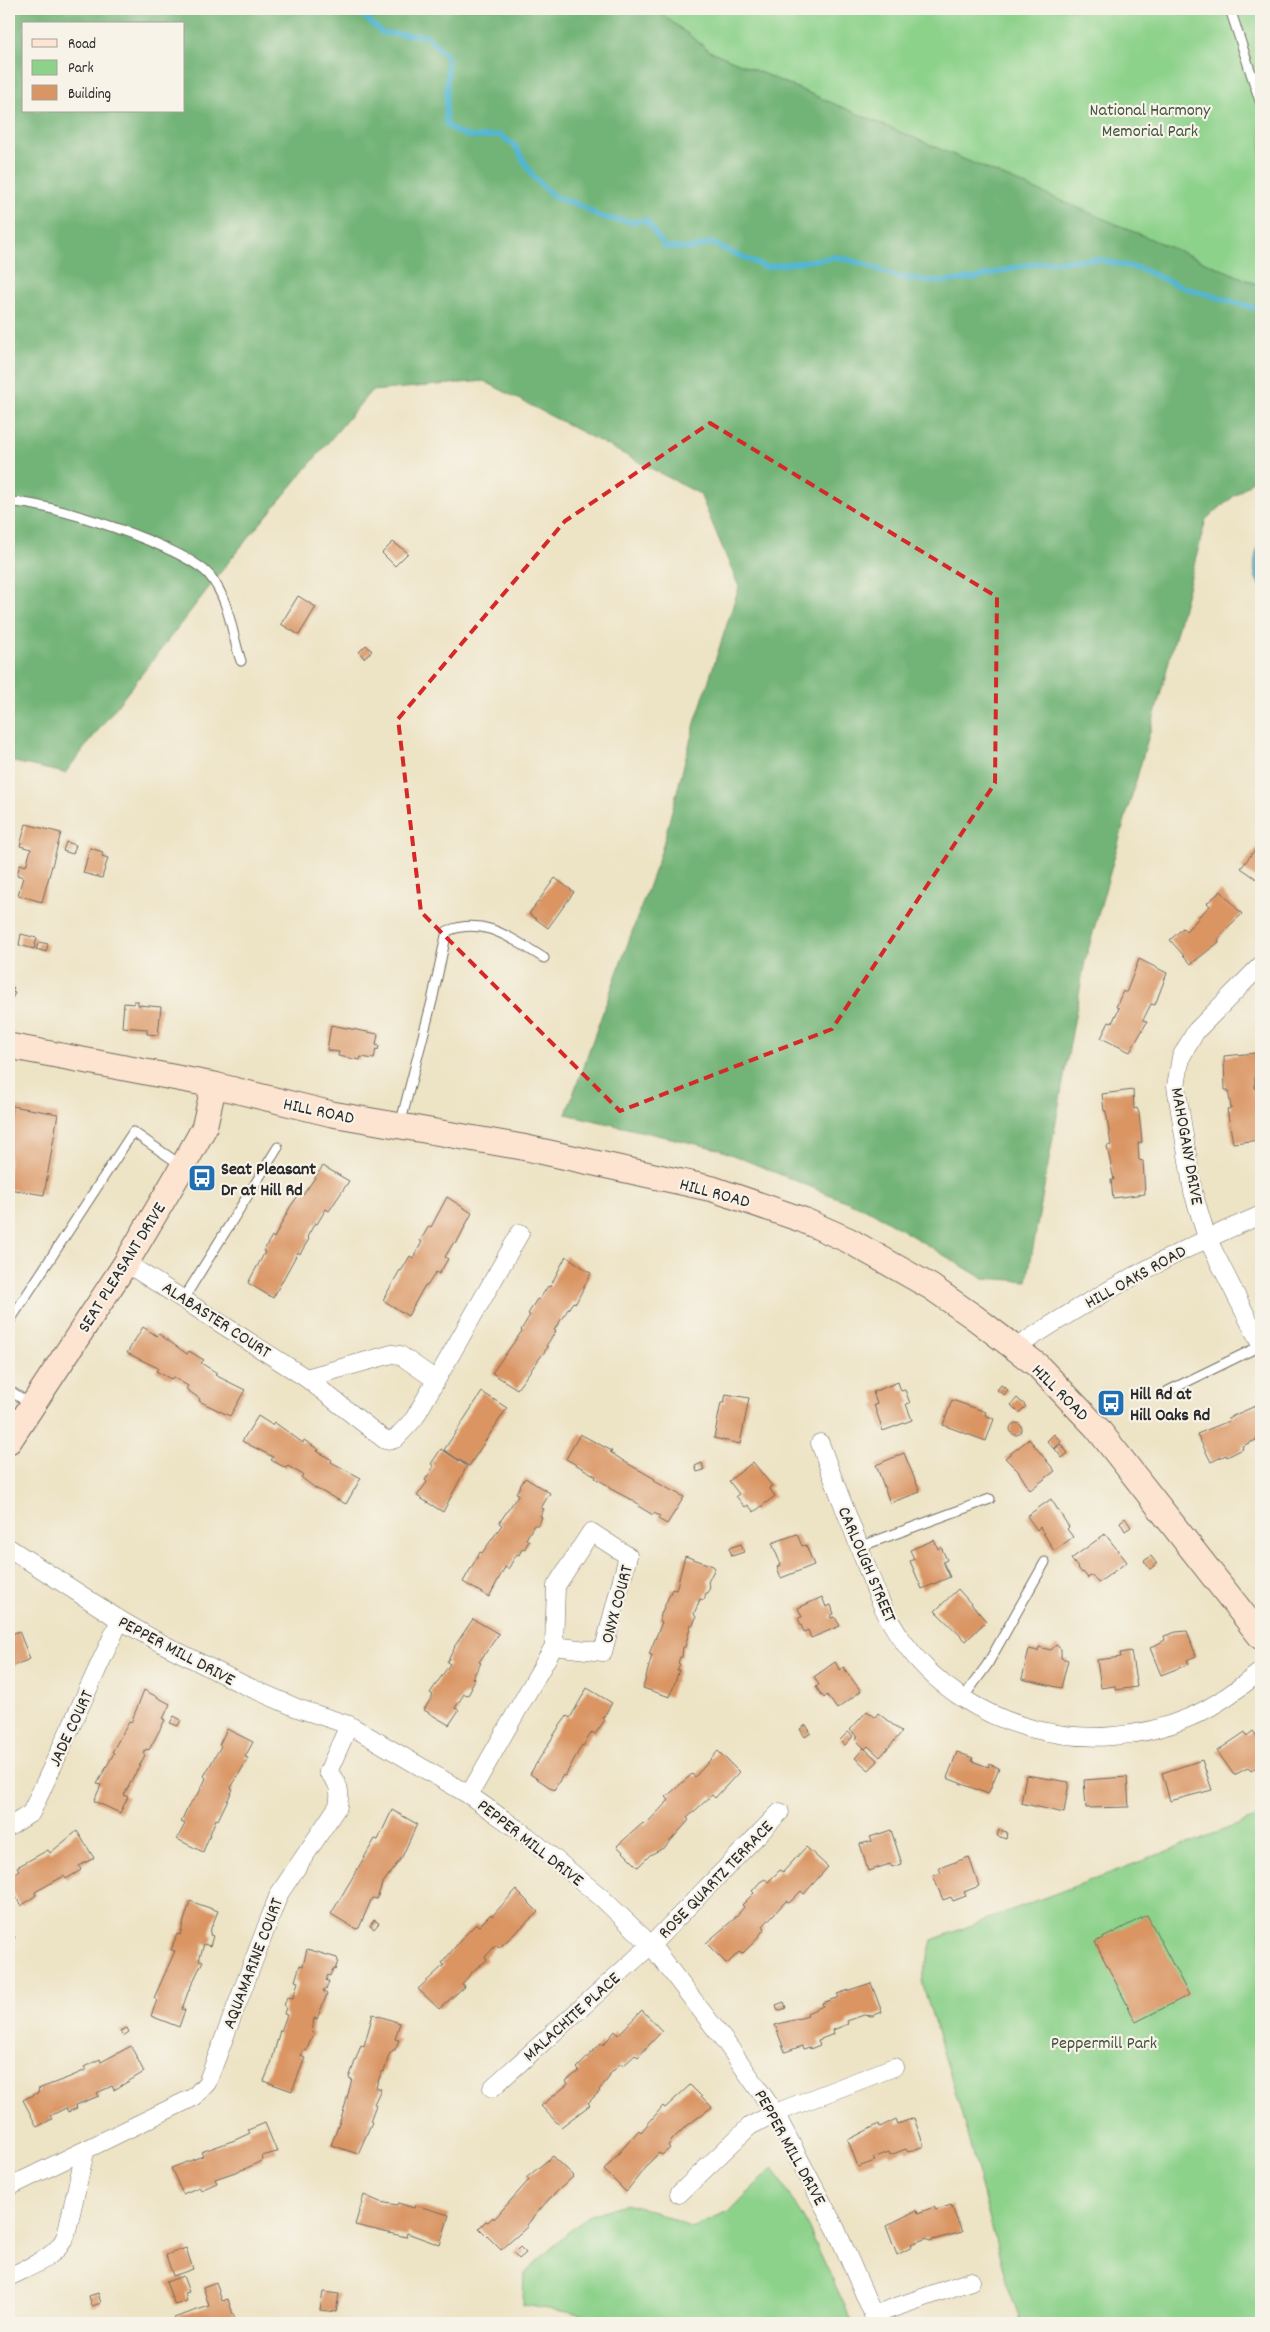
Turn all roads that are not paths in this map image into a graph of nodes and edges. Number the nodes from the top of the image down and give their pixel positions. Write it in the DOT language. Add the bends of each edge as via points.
graph roads {
  1 [pos="1230,9"];
  2 [pos="1261,104"];
  3 [pos="9,502"];
  4 [pos="241,661"];
  5 [pos="544,958"];
  6 [pos="1261,965"];
  7 [pos="9,1046"];
  8 [pos="214,1085"];
  9 [pos="400,1125"];
  10 [pos="278,1147"];
  11 [pos="183,1166"];
  12 [pos="1261,1215"];
  13 [pos="520,1233"];
  14 [pos="1207,1238"];
  15 [pos="126,1262"];
  16 [pos="184,1298"];
  17 [pos="9,1322"];
  18 [pos="1260,1345"];
  19 [pos="1015,1348"];
  20 [pos="306,1378"];
  21 [pos="436,1380"];
  22 [pos="9,1390"];
  23 [pos="1168,1391"];
  24 [pos="32,1406"];
  25 [pos="9,1441"];
  26 [pos="820,1443"];
  27 [pos="990,1498"];
  28 [pos="859,1547"];
  29 [pos="9,1548"];
  30 [pos="1045,1562"];
  31 [pos="120,1620"];
  32 [pos="1261,1637"];
  33 [pos="554,1646"];
  34 [pos="1261,1672"];
  35 [pos="963,1698"];
  36 [pos="349,1725"];
  37 [pos="469,1795"];
  38 [pos="780,1812"];
  39 [pos="9,1826"];
  40 [pos="651,1945"];
  41 [pos="894,2067"];
  42 [pos="492,2088"];
  43 [pos="775,2113"];
  44 [pos="85,2152"];
  45 [pos="9,2187"];
  46 [pos="679,2194"];
  47 [pos="9,2277"];
  48 [pos="971,2281"];
  49 [pos="875,2319"];
  1 -- 2 [label="lane"];
  3 -- 4 [label="lane" via="31,504 120,530 193,562 210,575 229,611"];
  5 -- 9 [label="lane" via="493,928 462,925 447,931"];
  6 -- 14 [label="street, MAHOGANY DRIVE" via="1196,1031 1181,1057 1176,1075 1193,1192"];
  7 -- 8 [label="street, HILL ROAD"];
  8 -- 9 [label="street, HILL ROAD" via="332,1114"];
  8 -- 11 [label="street, SEAT PLEASANT DRIVE" via="204,1128"];
  9 -- 19 [label="street, HILL ROAD" via="522,1147 750,1200 830,1232 889,1262 967,1312"];
  10 -- 16 [label="lane"];
  11 -- 15 [label="street, SEAT PLEASANT DRIVE"];
  11 -- 17 [label="lane" via="133,1132"];
  12 -- 14 [label="street, HILL OAKS ROAD"];
  13 -- 21 [label="street, ALABASTER COURT"];
  14 -- 18 [label="street, MAHOGANY DRIVE"];
  14 -- 19 [label="street, HILL OAKS ROAD" via="1130,1277"];
  15 -- 16 [label="street, ALABASTER COURT"];
  15 -- 24 [label="street, SEAT PLEASANT DRIVE"];
  16 -- 20 [label="street, ALABASTER COURT"];
  18 -- 23 [label="lane"];
  19 -- 32 [label="street, HILL ROAD" via="1037,1365 1097,1428"];
  20 -- 21 [label="street" via="392,1354 400,1355"];
  20 -- 21 [label="street, ALABASTER COURT" via="385,1440 395,1439 414,1419"];
  22 -- 24 [label="lane"];
  24 -- 25 [label="street, SEAT PLEASANT DRIVE"];
  26 -- 28 [label="street, CARLOUGH STREET"];
  27 -- 28 [label="lane"];
  28 -- 35 [label="street, CARLOUGH STREET" via="886,1614 903,1641 938,1679"];
  29 -- 31 [label="street, PEPPER MILL DRIVE"];
  30 -- 35 [label="lane" via="987,1665"];
  31 -- 36 [label="street, PEPPER MILL DRIVE" via="242,1684 297,1708"];
  31 -- 39 [label="street, JADE COURT" via="31,1813"];
  33 -- 33 [label="street, ONYX COURT" via="556,1586 591,1532 628,1556 603,1652"];
  33 -- 37 [label="street, ONYX COURT"];
  34 -- 35 [label="street, CARLOUGH STREET" via="1207,1709 1187,1718 1148,1732 1114,1737 1071,1736 1026,1727 999,1718"];
  36 -- 37 [label="street, PEPPER MILL DRIVE"];
  36 -- 44 [label="street, AQUAMARINE COURT" via="328,1772 336,1780 341,1793 338,1806 278,1894 207,2083 194,2097"];
  37 -- 40 [label="street, PEPPER MILL DRIVE" via="527,1836 602,1898"];
  38 -- 40 [label="street, ROSE QUARTZ TERRACE"];
  40 -- 42 [label="street, MALACHITE PLACE"];
  40 -- 43 [label="street, PEPPER MILL DRIVE"];
  41 -- 43 [label="street"];
  43 -- 46 [label="street" via="750,2126"];
  43 -- 49 [label="street, PEPPER MILL DRIVE" via="836,2229"];
  44 -- 45 [label="street, AQUAMARINE COURT"];
  44 -- 47 [label="street" via="62,2246 52,2255"];
  48 -- 49 [label="street"];
}
